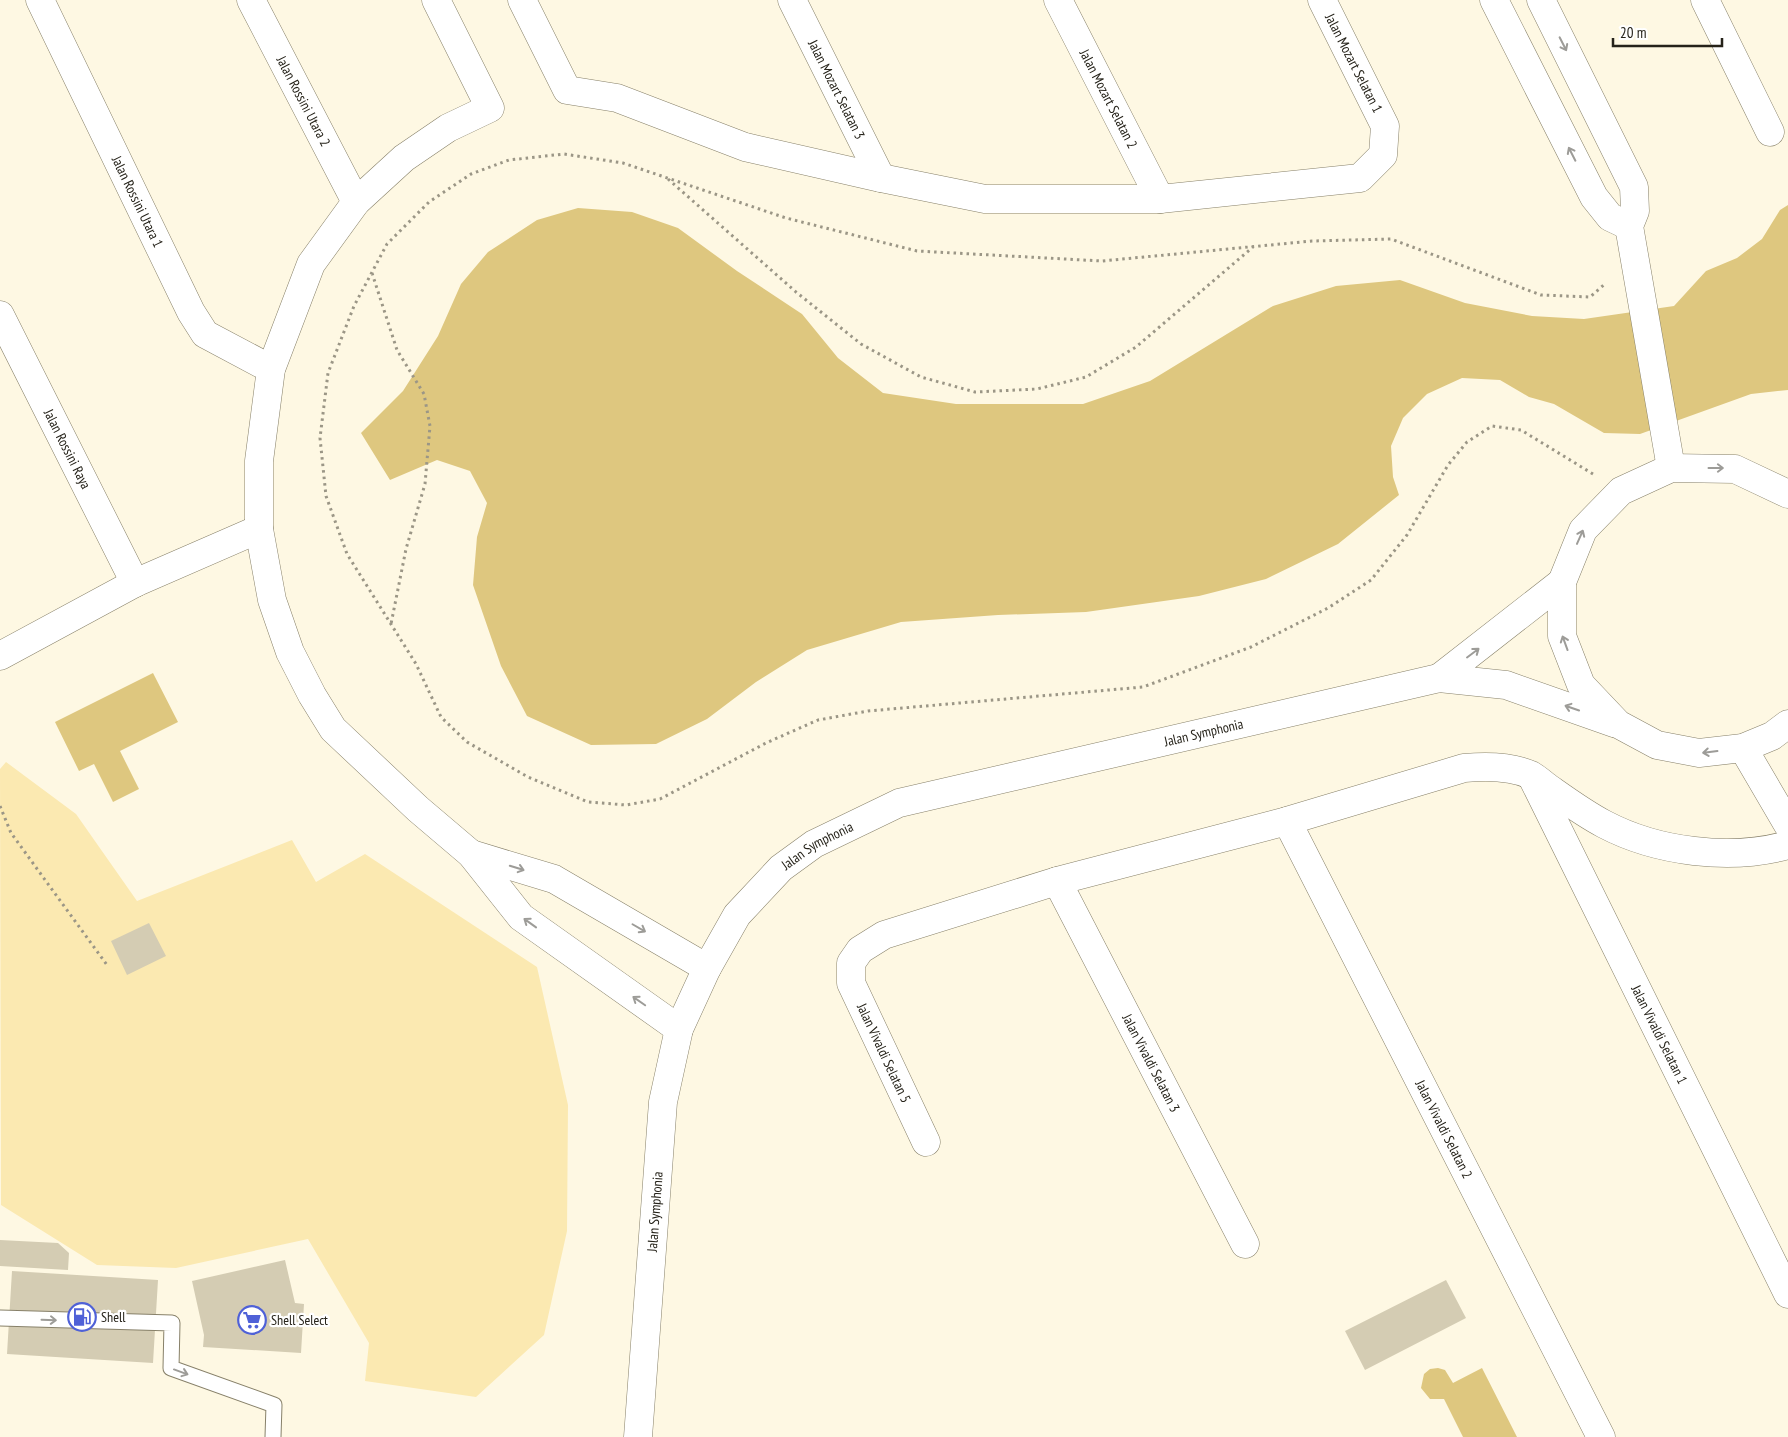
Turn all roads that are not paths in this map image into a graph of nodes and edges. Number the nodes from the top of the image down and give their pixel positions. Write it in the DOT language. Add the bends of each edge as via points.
graph roads {
  1 [pos="40,0"];
  2 [pos="251,0"];
  3 [pos="436,0"];
  4 [pos="522,0"];
  5 [pos="792,0"];
  6 [pos="1058,0"];
  7 [pos="1322,0"];
  8 [pos="1494,0"];
  9 [pos="1541,0"];
  10 [pos="1705,0"];
  11 [pos="1770,132"];
  12 [pos="881,178"];
  13 [pos="1160,199"];
  14 [pos="356,202"];
  15 [pos="1629,226"];
  16 [pos="0,315"];
  17 [pos="271,369"];
  18 [pos="1672,468"];
  19 [pos="1788,494"];
  20 [pos="259,529"];
  21 [pos="1562,582"];
  22 [pos="135,584"];
  23 [pos="0,656"];
  24 [pos="1438,678"];
  25 [pos="1618,724"];
  26 [pos="1788,724"];
  27 [pos="1743,748"];
  28 [pos="1531,776"];
  29 [pos="1287,821"];
  30 [pos="1788,825"];
  31 [pos="1788,846"];
  32 [pos="471,854"];
  33 [pos="1057,881"];
  34 [pos="707,968"];
  35 [pos="679,1029"];
  36 [pos="926,1142"];
  37 [pos="1245,1244"];
  38 [pos="1788,1294"];
  39 [pos="0,1318"];
  40 [pos="273,1437"];
  41 [pos="638,1437"];
  42 [pos="1601,1437"];
  1 -- 17 [label="street, Jalan Rossini Utara 1" via="205,334"];
  2 -- 14 [label="street, Jalan Rossini Utara 2"];
  3 -- 14 [label="street" via="490,108 448,128 404,158"];
  4 -- 12 [label="street" via="567,90 617,98 745,148"];
  5 -- 12 [label="street, Jalan Mozart Selatan 3"];
  6 -- 13 [label="street, Jalan Mozart Selatan 2"];
  7 -- 13 [label="street, Jalan Mozart Selatan 1" via="1385,126 1383,155 1360,178"];
  15 -- 8 [label="street, one-way" via="1610,217 1594,197"];
  9 -- 15 [label="street, one-way" via="1634,187 1635,211"];
  10 -- 11 [label="street"];
  12 -- 13 [label="street" via="985,199"];
  14 -- 17 [label="street" via="311,264"];
  15 -- 18 [label="street"];
  16 -- 22 [label="street, Jalan Rossini Raya"];
  17 -- 20 [label="street" via="259,461"];
  18 -- 19 [label="street, one-way" via="1735,469"];
  21 -- 18 [label="street, one-way" via="1583,530 1621,491"];
  20 -- 22 [label="street"];
  20 -- 32 [label="street" via="272,600 290,652 333,729"];
  24 -- 21 [label="street, Jalan Symphonia, one-way"];
  25 -- 21 [label="street, one-way" via="1581,685 1562,636"];
  22 -- 23 [label="street"];
  25 -- 24 [label="street, Jalan Symphonia, one-way" via="1506,686"];
  24 -- 34 [label="street, Jalan Symphonia" via="899,803 814,844 781,868 737,915"];
  27 -- 25 [label="street, one-way" via="1699,753 1657,745"];
  26 -- 27 [label="street" via="1772,736"];
  27 -- 30 [label="street"];
  28 -- 29 [label="street" via="1494,766 1464,768"];
  28 -- 31 [label="street" via="1626,836 1665,846 1712,852 1765,852"];
  28 -- 38 [label="street, Jalan Vivaldi Selatan 1"];
  29 -- 33 [label="street"];
  29 -- 42 [label="street, Jalan Vivaldi Selatan 2"];
  32 -- 34 [label="street, one-way" via="554,879"];
  35 -- 32 [label="street, one-way" via="521,917"];
  33 -- 36 [label="street, Jalan Vivaldi Selatan 5" via="884,935 860,950 851,963 851,983"];
  33 -- 37 [label="street, Jalan Vivaldi Selatan 3"];
  34 -- 35 [label="street, Jalan Symphonia"];
  35 -- 41 [label="street, Jalan Symphonia" via="663,1102"];
  39 -- 40 [label="lane, one-way" via="172,1323 171,1368 274,1406"];
}
